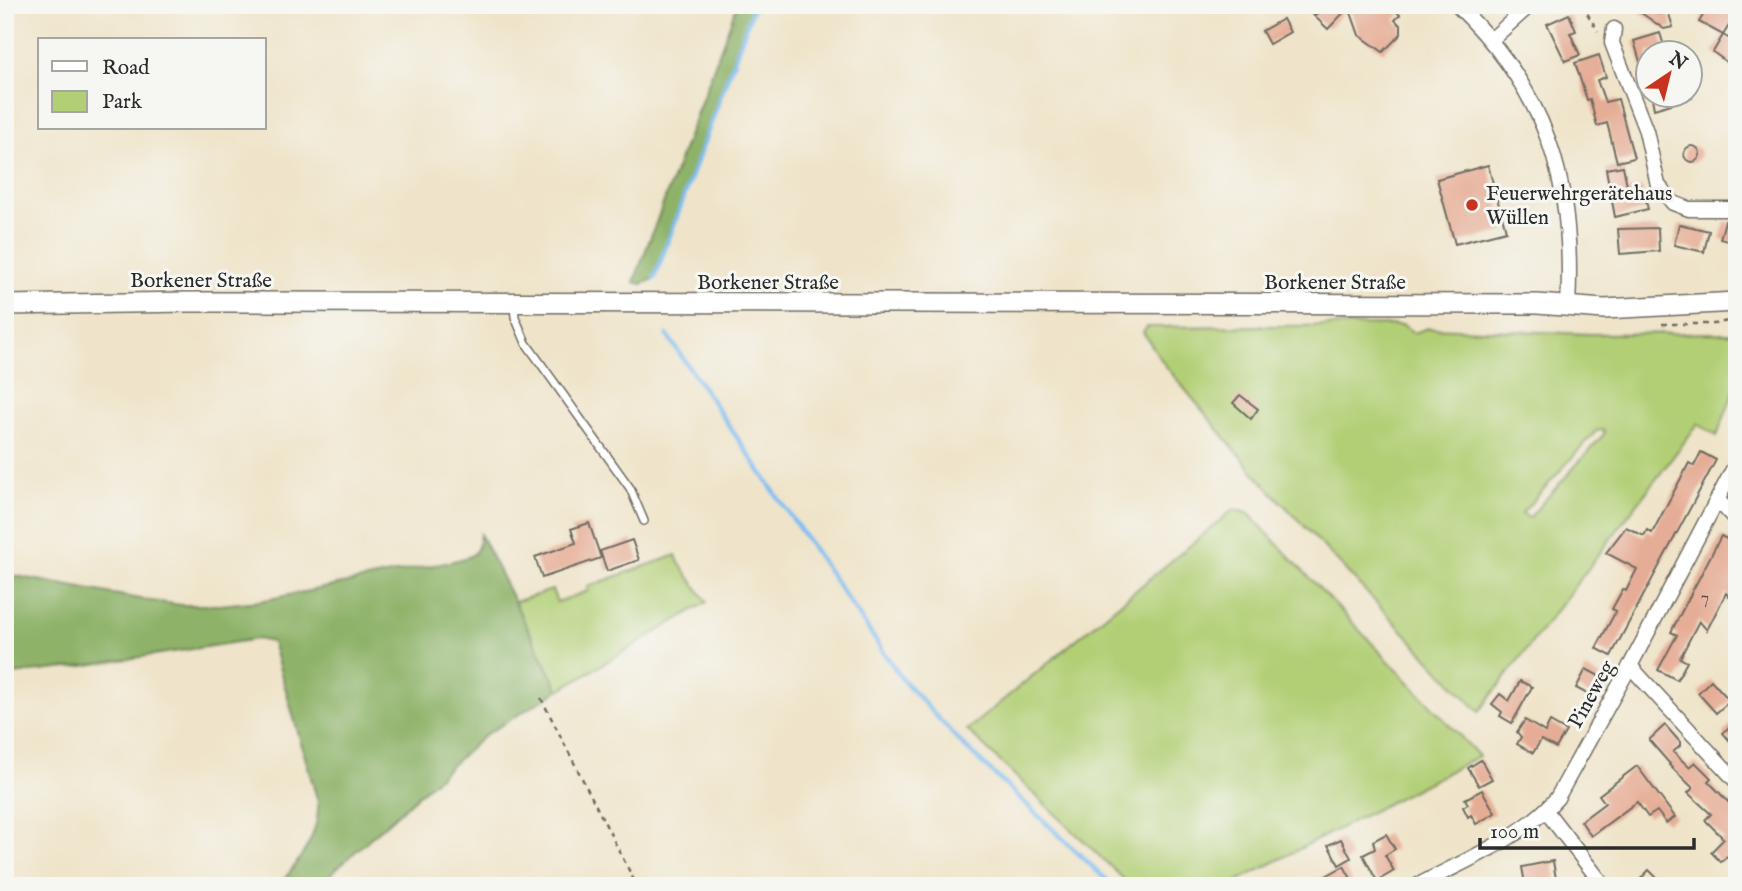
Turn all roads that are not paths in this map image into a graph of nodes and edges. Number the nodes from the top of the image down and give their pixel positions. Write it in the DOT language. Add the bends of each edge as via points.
graph roads {
  1 [pos="1457,5"];
  2 [pos="1531,5"];
  3 [pos="1613,36"];
  4 [pos="1491,40"];
  5 [pos="1737,209"];
  6 [pos="1737,302"];
  7 [pos="514,304"];
  8 [pos="5,305"];
  9 [pos="1568,305"];
  10 [pos="1737,462"];
  11 [pos="1718,500"];
  12 [pos="643,521"];
  13 [pos="1737,521"];
  14 [pos="1630,666"];
  15 [pos="1737,782"];
  16 [pos="1546,811"];
  17 [pos="1417,886"];
  18 [pos="1604,886"];
  1 -- 4 [label="street"];
  2 -- 4 [label="street"];
  3 -- 5 [label="street" via="1646,131 1658,185 1673,203 1689,209"];
  4 -- 9 [label="street" via="1532,102 1554,156 1566,208"];
  6 -- 9 [label="main road, Borkener Straße" via="1604,309"];
  7 -- 8 [label="main road, Borkener Straße"];
  7 -- 9 [label="main road, Borkener Straße"];
  7 -- 12 [label="lane" via="526,343 630,488"];
  10 -- 11 [label="street, Pineweg"];
  11 -- 13 [label="street"];
  11 -- 14 [label="street, Pineweg"];
  14 -- 15 [label="street"];
  14 -- 16 [label="street, Pineweg"];
  16 -- 17 [label="street, Pineweg" via="1521,830"];
  16 -- 18 [label="street"];
}
